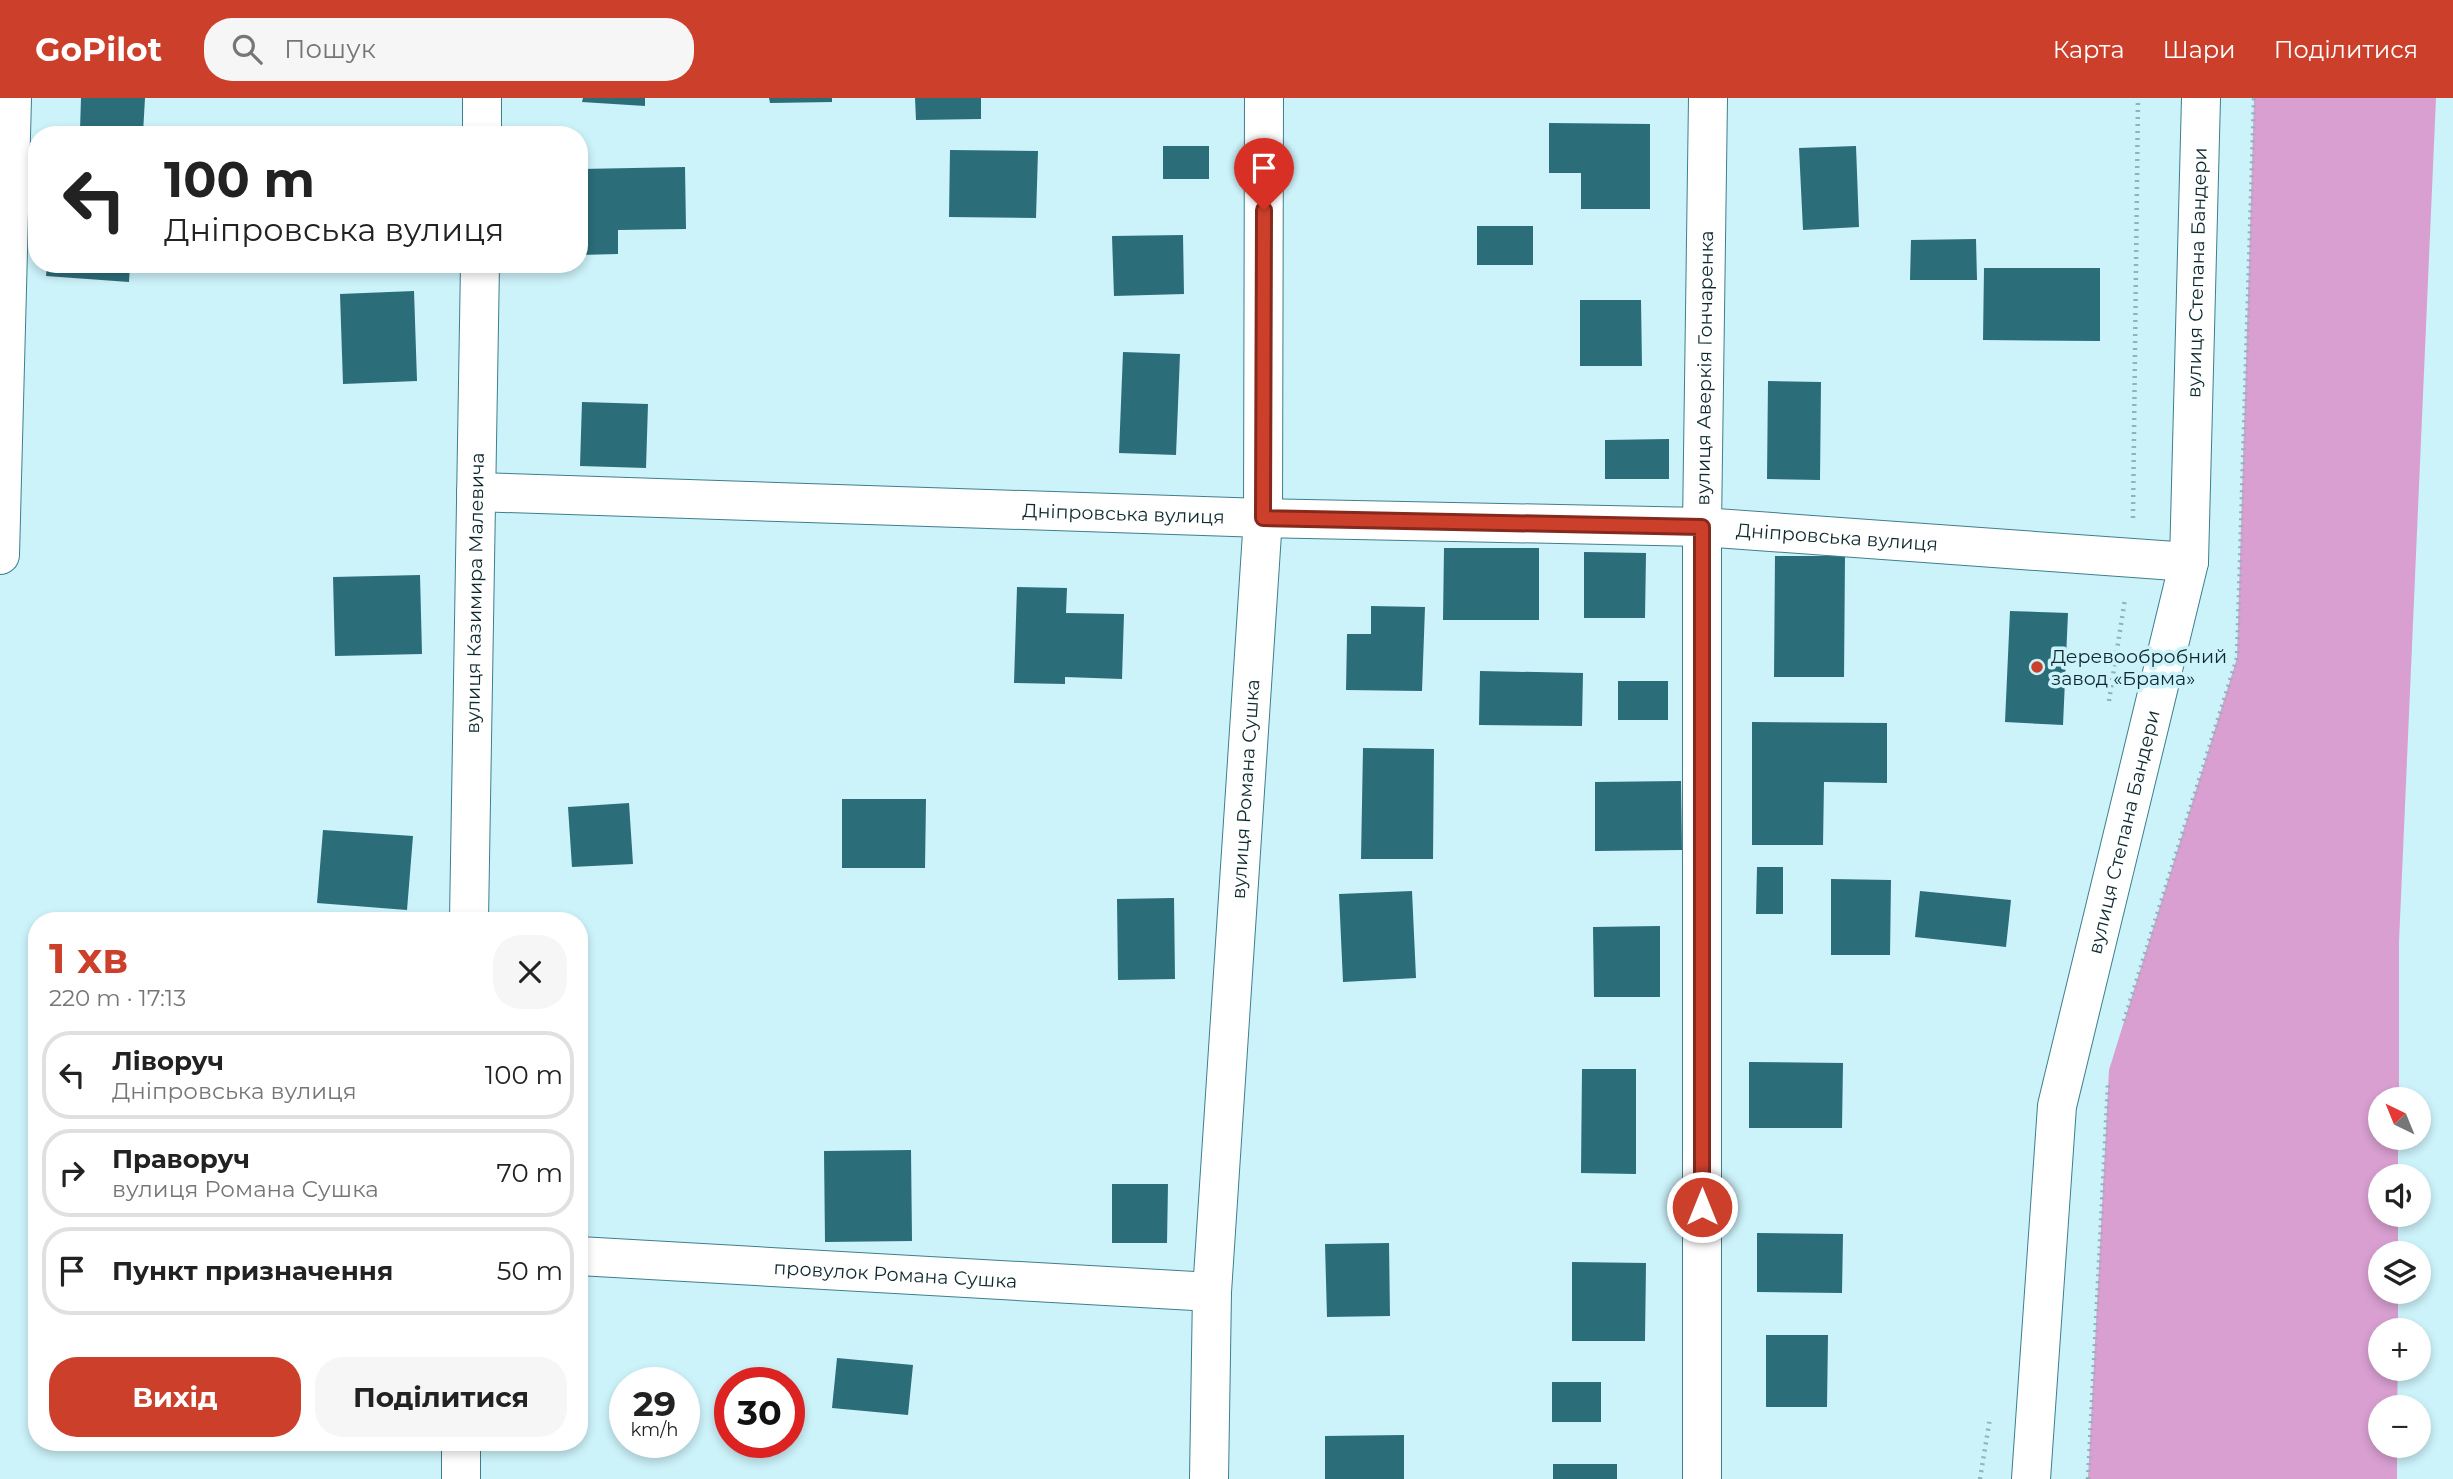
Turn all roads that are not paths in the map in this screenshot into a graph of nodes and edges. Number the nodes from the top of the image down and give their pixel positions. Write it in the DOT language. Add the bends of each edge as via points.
graph roads {
  1 [pos="12,98"];
  2 [pos="482,98"];
  3 [pos="1264,98"];
  4 [pos="1707,98"];
  5 [pos="2201,98"];
  6 [pos="482,126"];
  7 [pos="480,273"];
  8 [pos="476,492"];
  9 [pos="1263,518"];
  10 [pos="1702,527"];
  11 [pos="0,555"];
  12 [pos="2189,562"];
  13 [pos="470,912"];
  14 [pos="588,1257"];
  15 [pos="1212,1292"];
  16 [pos="461,1451"];
  17 [pos="461,1479"];
  18 [pos="1209,1479"];
  19 [pos="1702,1479"];
  20 [pos="2031,1479"];
  1 -- 11 [label="street"];
  2 -- 6 [label="street"];
  3 -- 9 [label="street, вулиця Романа Сушка"];
  4 -- 10 [label="street, вулиця Аверкія Гончаренка"];
  5 -- 12 [label="street, вулиця Степана Бандери"];
  7 -- 8 [label="street, вулиця Казимира Малевича"];
  8 -- 9 [label="street, Дніпровська вулиця"];
  8 -- 13 [label="street, вулиця Казимира Малевича"];
  9 -- 10 [label="street, Дніпровська вулиця"];
  9 -- 15 [label="street, вулиця Романа Сушка"];
  10 -- 12 [label="street, Дніпровська вулиця"];
  10 -- 19 [label="street, вулиця Аверкія Гончаренка"];
  12 -- 20 [label="street, вулиця Степана Бандери" via="2057,1106"];
  14 -- 15 [label="street, провулок Романа Сушка"];
  15 -- 18 [label="street, вулиця Романа Сушка"];
  16 -- 17 [label="street"];
}
